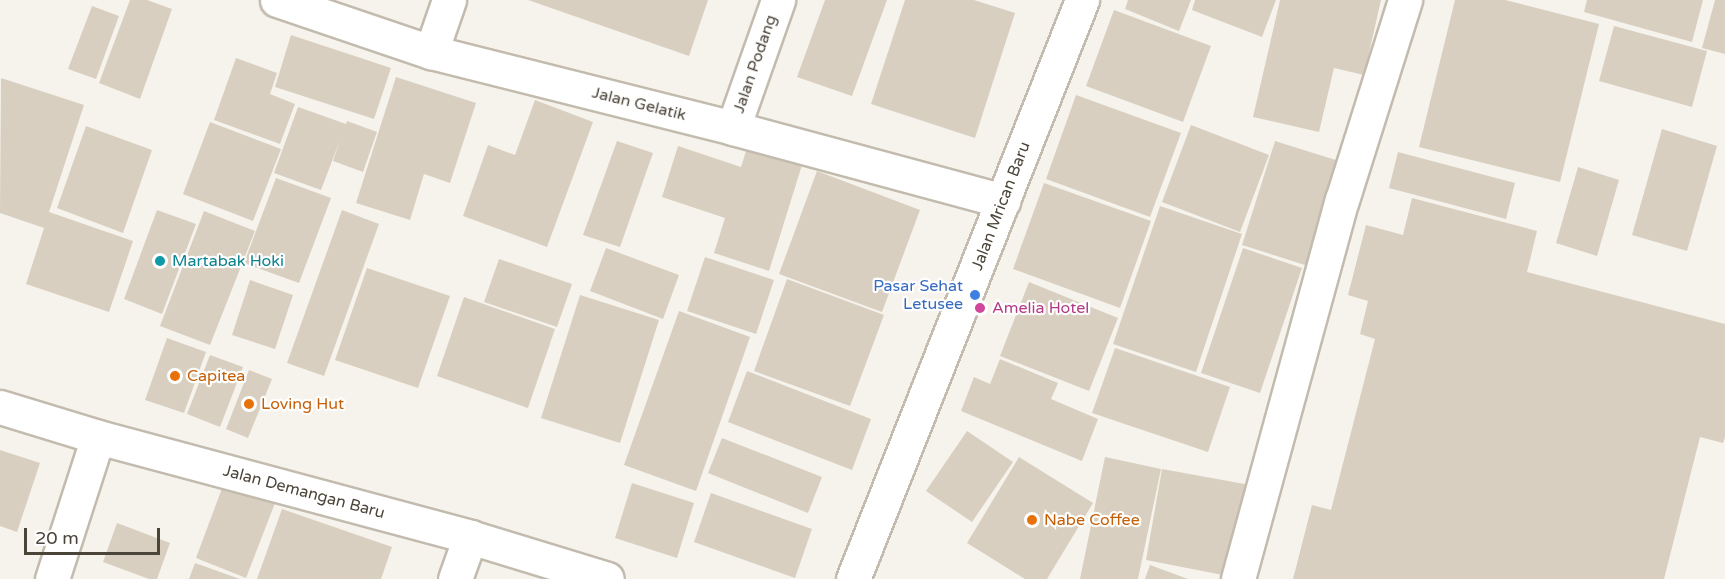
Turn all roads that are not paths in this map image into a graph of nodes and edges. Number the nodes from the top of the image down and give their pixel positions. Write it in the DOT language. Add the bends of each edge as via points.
graph roads {
  1 [pos="277,0"];
  2 [pos="448,0"];
  3 [pos="778,0"];
  4 [pos="1082,0"];
  5 [pos="1405,0"];
  6 [pos="431,52"];
  7 [pos="733,128"];
  8 [pos="1003,201"];
  9 [pos="0,407"];
  10 [pos="98,437"];
  11 [pos="470,537"];
  12 [pos="52,579"];
  13 [pos="455,579"];
  14 [pos="607,579"];
  15 [pos="853,579"];
  16 [pos="1238,579"];
  1 -- 6 [label="street, Jalan Gelatik"];
  2 -- 6 [label="street"];
  3 -- 7 [label="street, Jalan Podang"];
  4 -- 8 [label="street, Jalan Mrican Baru"];
  5 -- 16 [label="street" via="1342,200"];
  6 -- 7 [label="street, Jalan Gelatik"];
  7 -- 8 [label="street, Jalan Gelatik"];
  8 -- 15 [label="street, Jalan Mrican Baru"];
  9 -- 10 [label="street, Jalan Demangan Baru"];
  10 -- 11 [label="street, Jalan Demangan Baru"];
  10 -- 12 [label="street"];
  11 -- 13 [label="street"];
  11 -- 14 [label="street, Jalan Demangan Baru"];
}
